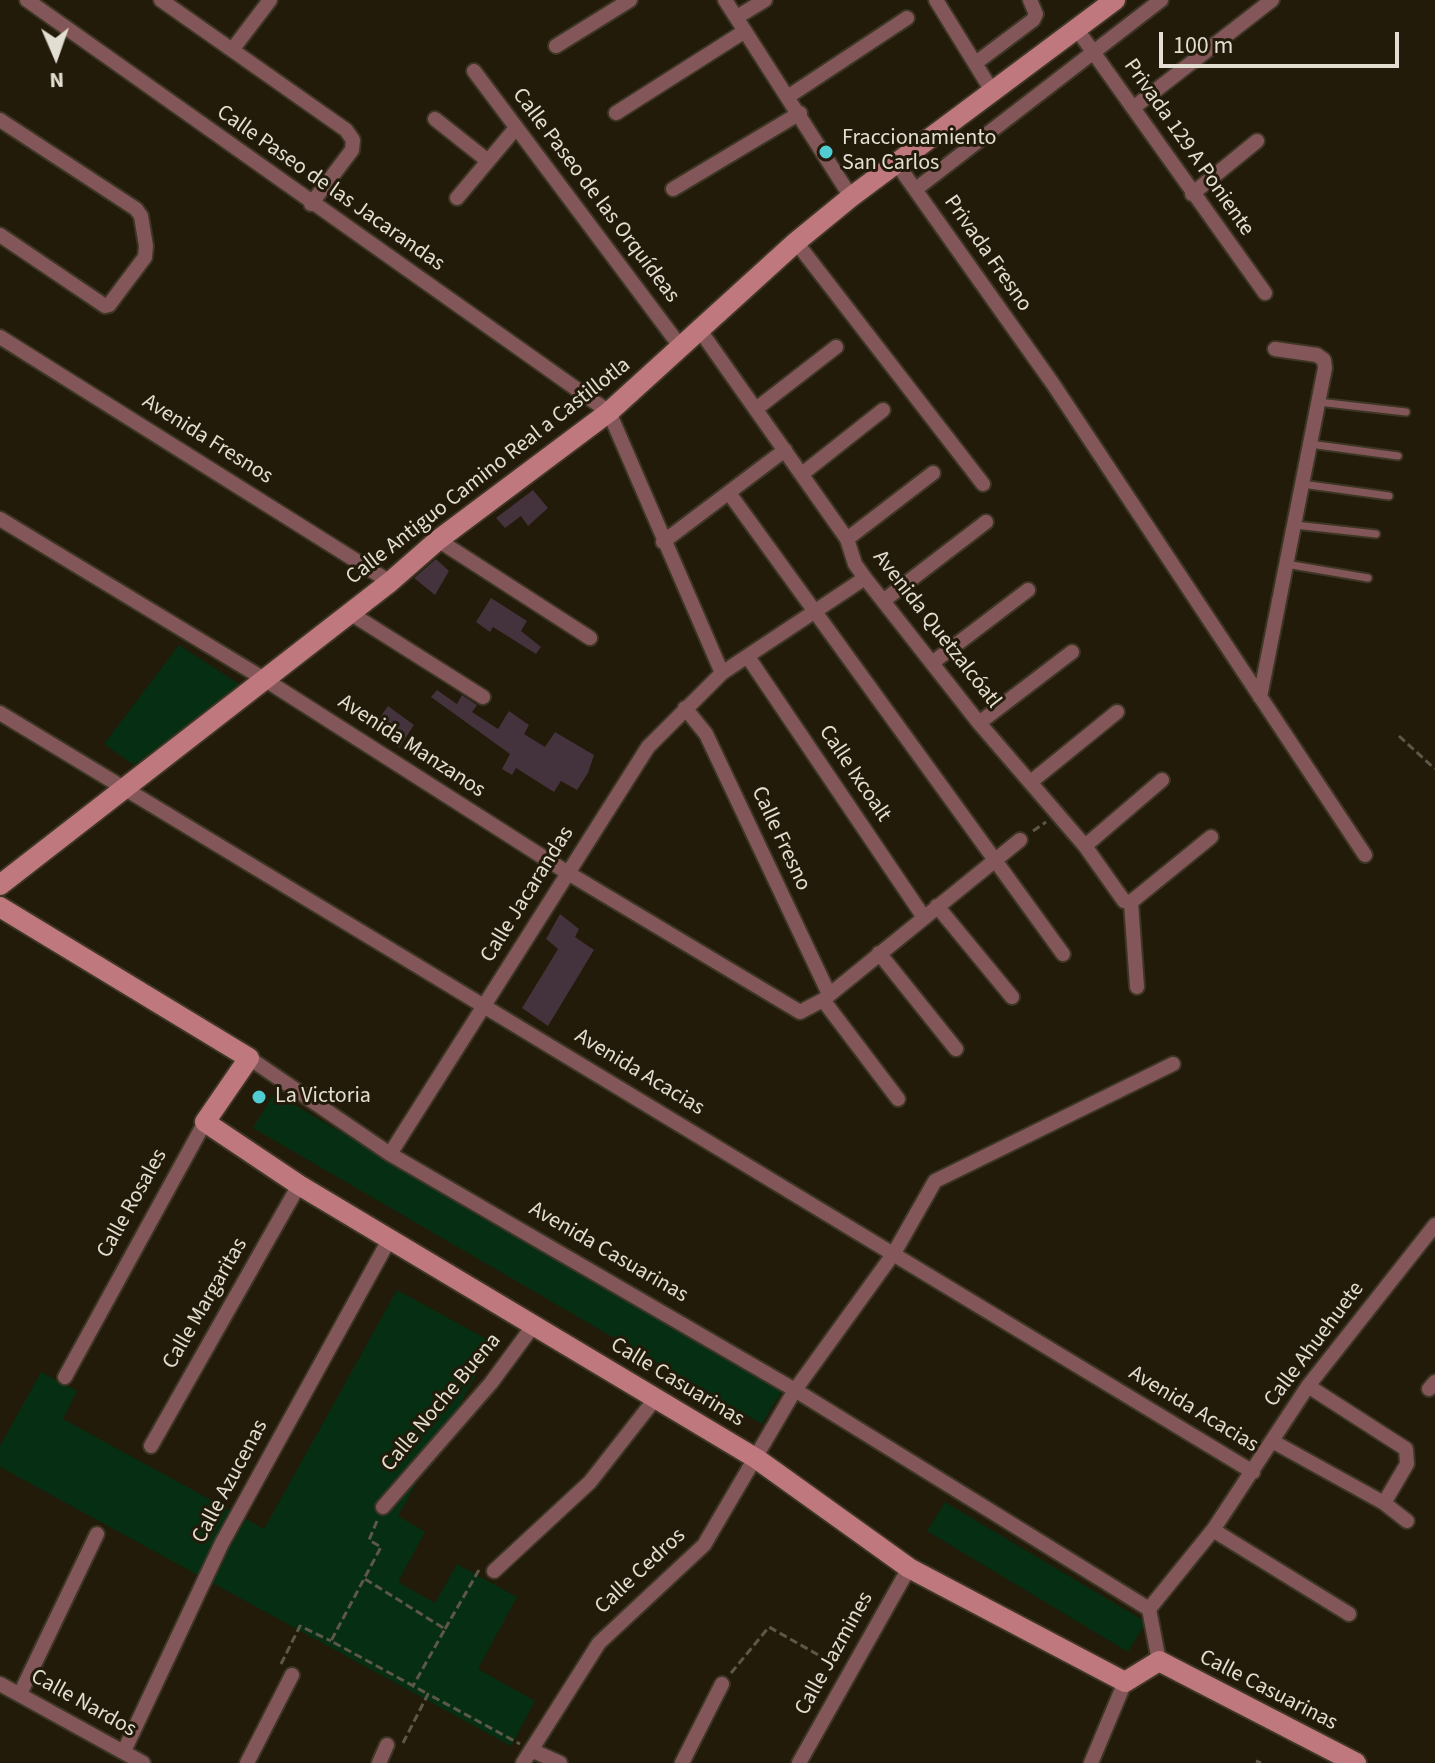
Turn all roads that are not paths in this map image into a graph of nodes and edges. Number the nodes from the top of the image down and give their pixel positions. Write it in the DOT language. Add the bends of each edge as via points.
graph roads {
  1 [pos="27,0"];
  2 [pos="161,0"];
  3 [pos="270,0"];
  4 [pos="630,0"];
  5 [pos="725,0"];
  6 [pos="765,0"];
  7 [pos="936,0"];
  8 [pos="1030,0"];
  9 [pos="1115,0"];
  10 [pos="1161,0"];
  11 [pos="1272,0"];
  12 [pos="737,17"];
  13 [pos="907,18"];
  14 [pos="1076,28"];
  15 [pos="745,31"];
  16 [pos="556,46"];
  17 [pos="232,50"];
  18 [pos="1094,53"];
  19 [pos="977,62"];
  20 [pos="474,71"];
  21 [pos="992,91"];
  22 [pos="789,96"];
  23 [pos="1133,108"];
  24 [pos="616,113"];
  25 [pos="800,113"];
  26 [pos="435,119"];
  27 [pos="0,120"];
  28 [pos="515,129"];
  29 [pos="1257,141"];
  30 [pos="488,161"];
  31 [pos="897,164"];
  32 [pos="673,189"];
  33 [pos="916,189"];
  34 [pos="1192,194"];
  35 [pos="851,197"];
  36 [pos="457,198"];
  37 [pos="311,204"];
  38 [pos="0,235"];
  39 [pos="796,242"];
  40 [pos="1265,293"];
  41 [pos="699,329"];
  42 [pos="0,337"];
  43 [pos="680,346"];
  44 [pos="836,347"];
  45 [pos="1275,349"];
  46 [pos="1318,402"];
  47 [pos="756,409"];
  48 [pos="883,410"];
  49 [pos="609,412"];
  50 [pos="1406,412"];
  51 [pos="1310,444"];
  52 [pos="785,450"];
  53 [pos="1398,456"];
  54 [pos="933,473"];
  55 [pos="802,474"];
  56 [pos="983,484"];
  57 [pos="1302,484"];
  58 [pos="729,493"];
  59 [pos="1389,496"];
  60 [pos="0,519"];
  61 [pos="986,522"];
  62 [pos="1294,525"];
  63 [pos="1376,534"];
  64 [pos="847,539"];
  65 [pos="438,540"];
  66 [pos="663,542"];
  67 [pos="1286,564"];
  68 [pos="865,578"];
  69 [pos="1368,578"];
  70 [pos="390,582"];
  71 [pos="1028,590"];
  72 [pos="883,601"];
  73 [pos="350,613"];
  74 [pos="812,613"];
  75 [pos="590,638"];
  76 [pos="1072,652"];
  77 [pos="748,657"];
  78 [pos="932,663"];
  79 [pos="722,673"];
  80 [pos="264,679"];
  81 [pos="483,697"];
  82 [pos="1260,697"];
  83 [pos="685,708"];
  84 [pos="1117,712"];
  85 [pos="0,713"];
  86 [pos="979,723"];
  87 [pos="1162,780"];
  88 [pos="1032,781"];
  89 [pos="127,789"];
  90 [pos="1211,837"];
  91 [pos="1020,840"];
  92 [pos="1085,846"];
  93 [pos="1365,855"];
  94 [pos="994,861"];
  95 [pos="568,873"];
  96 [pos="0,885"];
  97 [pos="1131,902"];
  98 [pos="937,906"];
  99 [pos="0,907"];
  100 [pos="923,916"];
  101 [pos="879,953"];
  102 [pos="1063,954"];
  103 [pos="1137,987"];
  104 [pos="826,997"];
  105 [pos="1012,997"];
  106 [pos="485,1006"];
  107 [pos="956,1049"];
  108 [pos="249,1058"];
  109 [pos="1173,1064"];
  110 [pos="898,1099"];
  111 [pos="205,1122"];
  112 [pos="390,1154"];
  113 [pos="299,1185"];
  114 [pos="1435,1225"];
  115 [pos="389,1240"];
  116 [pos="894,1253"];
  117 [pos="533,1326"];
  118 [pos="65,1377"];
  119 [pos="1308,1386"];
  120 [pos="795,1390"];
  121 [pos="655,1399"];
  122 [pos="1272,1441"];
  123 [pos="151,1446"];
  124 [pos="757,1459"];
  125 [pos="1253,1472"];
  126 [pos="1384,1503"];
  127 [pos="383,1507"];
  128 [pos="1407,1521"];
  129 [pos="1213,1530"];
  130 [pos="97,1534"];
  131 [pos="909,1568"];
  132 [pos="494,1571"];
  133 [pos="1149,1609"];
  134 [pos="1349,1614"];
  135 [pos="1159,1661"];
  136 [pos="292,1675"];
  137 [pos="1125,1682"];
  138 [pos="0,1684"];
  139 [pos="722,1684"];
  140 [pos="20,1694"];
  141 [pos="387,1745"];
  142 [pos="124,1751"];
  143 [pos="527,1756"];
  144 [pos="1353,1762"];
  145 [pos="143,1763"];
  146 [pos="247,1763"];
  147 [pos="379,1763"];
  148 [pos="560,1763"];
  149 [pos="682,1763"];
  150 [pos="799,1763"];
  151 [pos="1091,1763"];
  1 -- 37 [label="street, Calle Paseo de las Jacarandas"];
  2 -- 17 [label="street"];
  3 -- 17 [label="street"];
  4 -- 16 [label="street"];
  5 -- 12 [label="street"];
  6 -- 12 [label="street"];
  7 -- 19 [label="street"];
  8 -- 19 [label="street" via="1033,20"];
  9 -- 14 [label="street, Calle Antiguo Camino Real a Castillotla"];
  10 -- 18 [label="street"];
  11 -- 23 [label="street"];
  12 -- 15 [label="street"];
  13 -- 22 [label="street"];
  14 -- 18 [label="street, Privada 129 A Poniente"];
  14 -- 21 [label="street, Calle Antiguo Camino Real a Castillotla"];
  15 -- 22 [label="street"];
  15 -- 24 [label="street"];
  17 -- 37 [label="street" via="353,140 352,150"];
  18 -- 23 [label="street, Privada 129 A Poniente"];
  18 -- 33 [label="street"];
  19 -- 21 [label="street"];
  20 -- 28 [label="street, Calle Paseo de las Orquídeas"];
  21 -- 31 [label="street, Calle Antiguo Camino Real a Castillotla"];
  22 -- 25 [label="street"];
  23 -- 34 [label="street, Privada 129 A Poniente"];
  25 -- 32 [label="street"];
  25 -- 35 [label="street"];
  26 -- 30 [label="street"];
  27 -- 38 [label="street" via="136,209 145,257 105,306"];
  28 -- 30 [label="street"];
  28 -- 43 [label="street, Calle Paseo de las Orquídeas"];
  29 -- 34 [label="street"];
  30 -- 36 [label="street"];
  31 -- 33 [label="street, Privada Fresno"];
  31 -- 35 [label="street, Calle Antiguo Camino Real a Castillotla"];
  33 -- 82 [label="street, Privada Fresno"];
  34 -- 40 [label="street, Privada 129 A Poniente"];
  35 -- 39 [label="street, Calle Antiguo Camino Real a Castillotla"];
  37 -- 49 [label="street, Calle Paseo de las Jacarandas"];
  39 -- 41 [label="street, Calle Antiguo Camino Real a Castillotla"];
  39 -- 56 [label="street"];
  41 -- 43 [label="street, Calle Antiguo Camino Real a Castillotla"];
  41 -- 47 [label="street, Avenida Quetzalcóatl"];
  42 -- 70 [label="street, Avenida Fresnos"];
  43 -- 49 [label="street, Calle Antiguo Camino Real a Castillotla"];
  44 -- 47 [label="street"];
  45 -- 46 [label="street" via="1324,360"];
  46 -- 50 [label="lane"];
  46 -- 51 [label="street"];
  47 -- 52 [label="street, Avenida Quetzalcóatl"];
  48 -- 55 [label="street"];
  49 -- 65 [label="street, Calle Antiguo Camino Real a Castillotla"];
  49 -- 66 [label="street"];
  51 -- 53 [label="lane"];
  51 -- 57 [label="street"];
  52 -- 55 [label="street, Avenida Quetzalcóatl"];
  52 -- 58 [label="street"];
  54 -- 64 [label="street"];
  55 -- 64 [label="street, Avenida Quetzalcóatl"];
  57 -- 59 [label="lane"];
  57 -- 62 [label="street"];
  58 -- 66 [label="street"];
  58 -- 74 [label="street"];
  60 -- 80 [label="street, Avenida Manzanos"];
  61 -- 72 [label="street"];
  62 -- 63 [label="lane"];
  62 -- 67 [label="street"];
  64 -- 68 [label="street, Avenida Quetzalcóatl"];
  65 -- 70 [label="street, Calle Antiguo Camino Real a Castillotla"];
  65 -- 75 [label="street"];
  66 -- 79 [label="street"];
  67 -- 69 [label="lane"];
  67 -- 82 [label="street"];
  68 -- 72 [label="street, Avenida Quetzalcóatl"];
  68 -- 74 [label="street, Calle Jacarandas"];
  70 -- 73 [label="street, Calle Antiguo Camino Real a Castillotla"];
  71 -- 78 [label="street"];
  72 -- 78 [label="street, Avenida Quetzalcóatl"];
  73 -- 80 [label="street, Calle Antiguo Camino Real a Castillotla"];
  73 -- 81 [label="street"];
  74 -- 77 [label="street, Calle Jacarandas"];
  74 -- 94 [label="street"];
  76 -- 86 [label="street"];
  77 -- 79 [label="street, Calle Jacarandas"];
  77 -- 100 [label="street, Calle Ixcoalt"];
  78 -- 86 [label="street, Avenida Quetzalcóatl"];
  79 -- 83 [label="street, Calle Jacarandas"];
  80 -- 89 [label="street, Calle Antiguo Camino Real a Castillotla"];
  80 -- 95 [label="street, Avenida Manzanos"];
  82 -- 93 [label="street, Privada Fresno"];
  83 -- 95 [label="street, Calle Jacarandas" via="642,756"];
  83 -- 104 [label="street, Calle Fresno" via="706,734"];
  84 -- 88 [label="street"];
  85 -- 89 [label="street, Avenida Acacias"];
  86 -- 88 [label="street, Avenida Quetzalcóatl"];
  87 -- 92 [label="street"];
  88 -- 92 [label="street, Avenida Quetzalcóatl"];
  89 -- 96 [label="street, Calle Antiguo Camino Real a Castillotla"];
  89 -- 106 [label="street, Avenida Acacias"];
  90 -- 97 [label="street"];
  91 -- 94 [label="street"];
  92 -- 97 [label="street, Avenida Quetzalcóatl" via="1124,901"];
  94 -- 98 [label="street"];
  94 -- 102 [label="street"];
  95 -- 104 [label="street, Avenida Manzanos" via="800,1012"];
  95 -- 106 [label="street, Calle Jacarandas"];
  97 -- 103 [label="street"];
  98 -- 100 [label="street"];
  98 -- 105 [label="street"];
  99 -- 108 [label="street, Avenida Casuarinas"];
  100 -- 101 [label="street"];
  101 -- 104 [label="street"];
  101 -- 107 [label="street"];
  104 -- 110 [label="street, Calle Fresno"];
  106 -- 112 [label="street, Calle Jacarandas"];
  106 -- 116 [label="street, Avenida Acacias"];
  108 -- 111 [label="street, Calle Rosales"];
  108 -- 112 [label="street, Avenida Casuarinas"];
  109 -- 116 [label="street, Calle Cedros" via="935,1181"];
  111 -- 113 [label="street, Calle Casuarinas"];
  111 -- 118 [label="street, Calle Rosales"];
  112 -- 120 [label="street, Avenida Casuarinas"];
  113 -- 115 [label="street, Calle Casuarinas"];
  113 -- 123 [label="street, Calle Margaritas"];
  114 -- 119 [label="street, Calle Ahuehuete"];
  115 -- 117 [label="street, Calle Casuarinas"];
  115 -- 142 [label="street, Calle Azucenas" via="222,1543"];
  116 -- 120 [label="street, Calle Cedros"];
  116 -- 125 [label="street, Avenida Acacias"];
  117 -- 121 [label="street, Calle Casuarinas"];
  117 -- 127 [label="street, Calle Noche Buena" via="491,1383"];
  119 -- 122 [label="street, Calle Ahuehuete"];
  119 -- 126 [label="street" via="1406,1449 1407,1464"];
  120 -- 124 [label="street, Calle Cedros"];
  120 -- 133 [label="street, Avenida Casuarinas"];
  121 -- 124 [label="street, Calle Casuarinas"];
  121 -- 132 [label="street" via="590,1482"];
  122 -- 125 [label="street, Calle Ahuehuete"];
  122 -- 126 [label="street"];
  124 -- 131 [label="street, Calle Casuarinas"];
  124 -- 143 [label="street, Calle Cedros" via="704,1545 599,1643"];
  125 -- 129 [label="street, Calle Ahuehuete"];
  126 -- 128 [label="street"];
  129 -- 133 [label="street, Calle Ahuehuete"];
  129 -- 134 [label="street"];
  130 -- 140 [label="street"];
  131 -- 137 [label="street, Calle Casuarinas"];
  131 -- 150 [label="street, Calle Jazmines"];
  133 -- 135 [label="street"];
  135 -- 137 [label="street"];
  135 -- 144 [label="street, Calle Casuarinas"];
  136 -- 146 [label="street"];
  137 -- 151 [label="street"];
  138 -- 140 [label="street, Calle Nardos"];
  139 -- 149 [label="street"];
  140 -- 142 [label="street, Calle Nardos"];
  141 -- 147 [label="street"];
  142 -- 145 [label="street, Calle Nardos"];
  143 -- 148 [label="street"];
}
